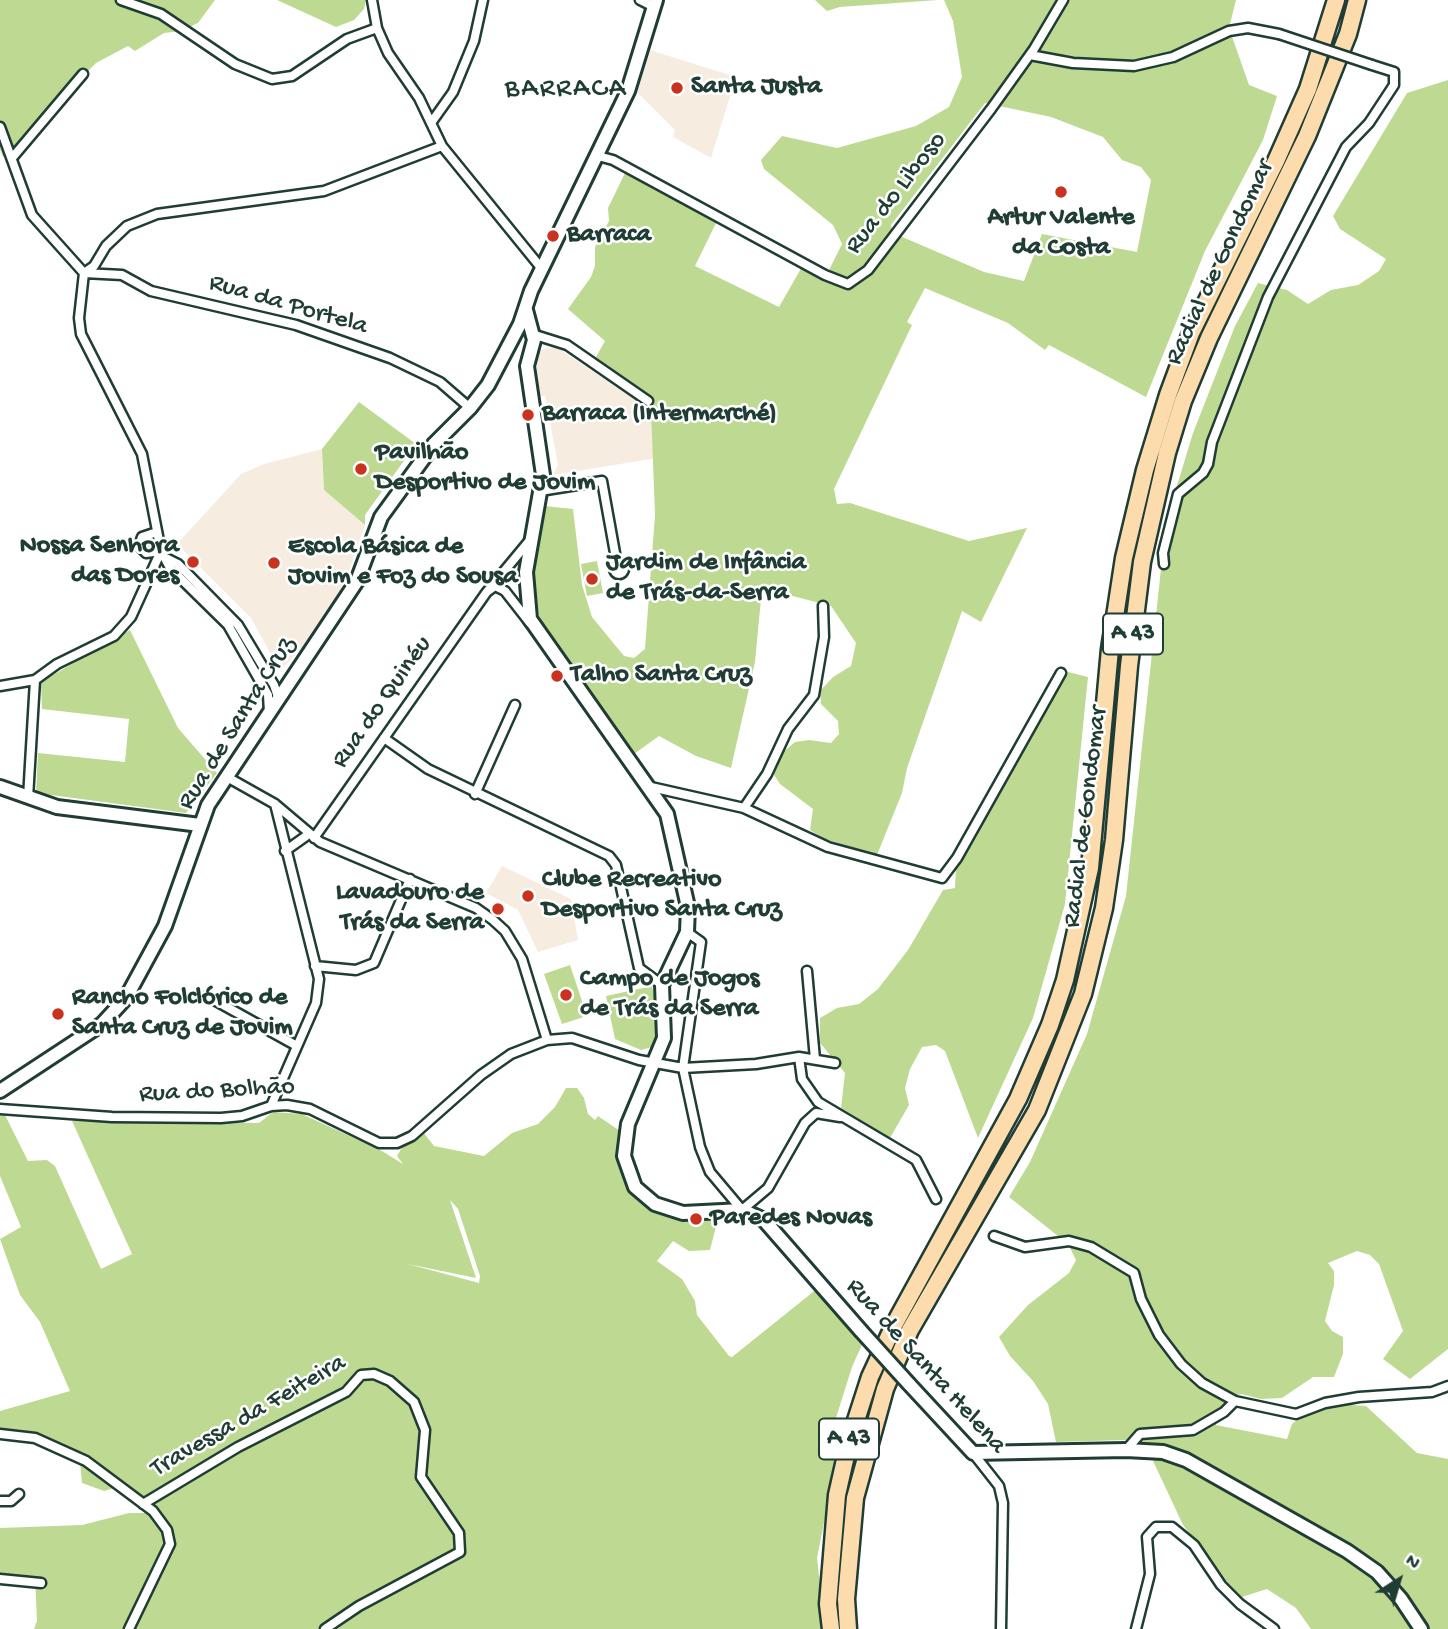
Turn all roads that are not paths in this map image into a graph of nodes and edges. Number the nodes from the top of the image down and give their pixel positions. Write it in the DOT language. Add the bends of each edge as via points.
graph roads {
  1 [pos="121,0"];
  2 [pos="372,0"];
  3 [pos="484,0"];
  4 [pos="640,0"];
  5 [pos="1063,0"];
  6 [pos="1336,0"];
  7 [pos="1357,0"];
  8 [pos="655,4"];
  9 [pos="377,28"];
  10 [pos="1030,55"];
  11 [pos="83,74"];
  12 [pos="431,123"];
  13 [pos="0,127"];
  14 [pos="442,146"];
  15 [pos="598,156"];
  16 [pos="12,158"];
  17 [pos="542,268"];
  18 [pos="84,273"];
  19 [pos="527,300"];
  20 [pos="514,335"];
  21 [pos="527,344"];
  22 [pos="501,359"];
  23 [pos="648,401"];
  24 [pos="470,408"];
  25 [pos="540,491"];
  26 [pos="157,532"];
  27 [pos="533,533"];
  28 [pos="163,554"];
  29 [pos="1164,564"];
  30 [pos="617,565"];
  31 [pos="486,593"];
  32 [pos="511,599"];
  33 [pos="526,601"];
  34 [pos="823,606"];
  35 [pos="537,633"];
  36 [pos="1061,673"];
  37 [pos="296,674"];
  38 [pos="269,676"];
  39 [pos="35,680"];
  40 [pos="0,686"];
  41 [pos="264,686"];
  42 [pos="280,695"];
  43 [pos="515,705"];
  44 [pos="269,714"];
  45 [pos="384,738"];
  46 [pos="227,777"];
  47 [pos="0,787"];
  48 [pos="651,787"];
  49 [pos="475,794"];
  50 [pos="28,798"];
  51 [pos="275,804"];
  52 [pos="744,808"];
  53 [pos="200,825"];
  54 [pos="312,836"];
  55 [pos="285,851"];
  56 [pos="410,880"];
  57 [pos="687,932"];
  58 [pos="316,965"];
  59 [pos="807,971"];
  60 [pos="662,985"];
  61 [pos="208,996"];
  62 [pos="547,1040"];
  63 [pos="296,1046"];
  64 [pos="799,1057"];
  65 [pos="815,1059"];
  66 [pos="655,1061"];
  67 [pos="835,1063"];
  68 [pos="683,1068"];
  69 [pos="0,1091"];
  70 [pos="271,1105"];
  71 [pos="0,1109"];
  72 [pos="840,1117"];
  73 [pos="936,1199"];
  74 [pos="742,1210"];
  75 [pos="994,1236"];
  76 [pos="1448,1386"];
  77 [pos="1235,1401"];
  78 [pos="0,1434"];
  79 [pos="1126,1450"];
  80 [pos="973,1453"];
  81 [pos="19,1494"];
  82 [pos="0,1501"];
  83 [pos="143,1504"];
  84 [pos="0,1580"];
  85 [pos="41,1583"];
  86 [pos="129,1629"];
  87 [pos="325,1629"];
  88 [pos="831,1629"];
  89 [pos="848,1629"];
  90 [pos="1001,1629"];
  91 [pos="1136,1629"];
  92 [pos="1274,1629"];
  93 [pos="1421,1629"];
  1 -- 9 [label="street" via="161,14 235,64 272,79 292,76 347,39"];
  2 -- 9 [label="street"];
  3 -- 12 [label="street" via="474,41 453,92"];
  4 -- 8 [label="street"];
  5 -- 10 [label="street, Rua do Liboso"];
  6 -- 88 [label="highway, Radial de Gondomar / A 43" via="1308,89 1191,333 1168,395 1124,558 1110,649 1090,868 1065,980 1018,1099 870,1377 837,1495 829,1577"];
  7 -- 89 [label="highway, Radial de Gondomar / A 43" via="1307,136 1183,401 1142,562 1114,840 1104,908 1083,994 1037,1110 910,1330 885,1389 855,1498 846,1599"];
  8 -- 15 [label="main road, Rua de Santa Cruz" via="628,91"];
  9 -- 12 [label="street"];
  10 -- 15 [label="street, Rua do Liboso" via="867,270 848,284"];
  10 -- 29 [label="street, bridge" via="1134,66 1173,57 1228,31 1248,28 1394,72 1394,85 1370,123 1346,147 1268,297 1212,442 1208,464 1178,494"];
  11 -- 16 [label="street"];
  12 -- 14 [label="street"];
  13 -- 16 [label="street"];
  14 -- 17 [label="street"];
  14 -- 18 [label="street" via="324,191 157,214 127,226"];
  15 -- 17 [label="main road, Rua de Santa Cruz"];
  16 -- 18 [label="street" via="32,215"];
  17 -- 19 [label="main road, Rua de Santa Cruz"];
  18 -- 24 [label="street, Rua da Portela" via="121,275 151,291 296,325 440,382"];
  18 -- 26 [label="street" via="81,334 135,435 152,493"];
  19 -- 20 [label="main road, Rua de Santa Cruz"];
  19 -- 21 [label="main road"];
  20 -- 21 [label="main road"];
  20 -- 21 [label="main road" via="526,329"];
  20 -- 22 [label="main road, Rua de Santa Cruz"];
  21 -- 22 [label="main road, Rua de Santa Cruz"];
  21 -- 23 [label="street" via="549,339 567,345"];
  21 -- 25 [label="main road" via="542,461"];
  22 -- 24 [label="main road, Rua de Santa Cruz"];
  24 -- 37 [label="main road, Rua de Santa Cruz" via="434,444 382,517 356,581"];
  25 -- 27 [label="main road"];
  25 -- 30 [label="street" via="602,481"];
  26 -- 28 [label="street"];
  26 -- 28 [label="street" via="142,537 139,546 146,553"];
  27 -- 31 [label="street, Rua do Quinéu"];
  27 -- 33 [label="main road"];
  28 -- 38 [label="street" via="230,615"];
  28 -- 39 [label="street" via="120,631"];
  28 -- 41 [label="street" via="174,572 228,625"];
  31 -- 32 [label="street" via="500,587"];
  31 -- 45 [label="street, Rua do Quinéu"];
  32 -- 33 [label="street" via="522,605"];
  32 -- 35 [label="street"];
  33 -- 35 [label="main road"];
  34 -- 52 [label="street" via="824,636 814,695 788,729 767,774"];
  35 -- 48 [label="main road"];
  36 -- 52 [label="street" via="942,878 828,846"];
  37 -- 38 [label="street" via="282,681"];
  37 -- 42 [label="main road, Rua de Santa Cruz"];
  38 -- 42 [label="street"];
  39 -- 40 [label="street"];
  39 -- 50 [label="street"];
  41 -- 42 [label="street"];
  41 -- 44 [label="street"];
  42 -- 44 [label="main road, Rua de Santa Cruz"];
  43 -- 49 [label="street"];
  44 -- 46 [label="main road, Rua de Santa Cruz"];
  45 -- 49 [label="street"];
  45 -- 54 [label="street, Rua do Quinéu"];
  46 -- 51 [label="street"];
  46 -- 53 [label="main road, Rua de Santa Cruz"];
  47 -- 50 [label="main road"];
  48 -- 52 [label="street"];
  48 -- 57 [label="main road" via="667,814 688,907"];
  49 -- 60 [label="street" via="609,856 617,865 639,968"];
  50 -- 53 [label="main road" via="57,807"];
  51 -- 54 [label="street"];
  51 -- 55 [label="street"];
  53 -- 69 [label="main road, Rua de Santa Cruz" via="165,926 126,998 102,1024"];
  54 -- 55 [label="street, Rua do Quinéu"];
  54 -- 56 [label="street"];
  55 -- 58 [label="street"];
  56 -- 58 [label="street" via="374,963 356,970"];
  56 -- 62 [label="street" via="476,908 505,931 522,959"];
  57 -- 60 [label="main road"];
  57 -- 68 [label="street" via="701,942"];
  58 -- 63 [label="street" via="316,1003"];
  59 -- 65 [label="street"];
  60 -- 66 [label="main road" via="664,1038"];
  61 -- 63 [label="street"];
  62 -- 66 [label="street, Rua do Bolhão" via="572,1038"];
  62 -- 70 [label="street, Rua do Bolhão" via="501,1061 412,1136 397,1143 379,1143 310,1109"];
  63 -- 70 [label="street"];
  64 -- 65 [label="street, Rua do Bolhão"];
  64 -- 68 [label="street, Rua do Bolhão"];
  64 -- 72 [label="street" via="802,1079 818,1102"];
  65 -- 67 [label="street, Rua do Bolhão"];
  66 -- 68 [label="street, Rua do Bolhão"];
  66 -- 74 [label="main road" via="628,1124 624,1156 635,1187 655,1204 683,1213"];
  68 -- 74 [label="street" via="710,1172"];
  70 -- 71 [label="street, Rua do Bolhão" via="221,1118"];
  72 -- 73 [label="street" via="916,1160"];
  72 -- 74 [label="street" via="816,1113 805,1123 768,1188"];
  74 -- 80 [label="main road, Rua de Santa Helena, bridge" via="764,1220"];
  75 -- 77 [label="street" via="1025,1247 1069,1241 1091,1247 1134,1273 1159,1335 1181,1364 1202,1383"];
  76 -- 77 [label="street" via="1432,1392 1325,1403 1296,1414"];
  77 -- 79 [label="street" via="1193,1430 1140,1434"];
  78 -- 83 [label="street" via="35,1438 66,1450"];
  79 -- 80 [label="main road"];
  79 -- 93 [label="main road" via="1163,1452 1186,1460 1347,1551 1377,1572"];
  80 -- 90 [label="street, Rua de Santa Helena" via="999,1486 1003,1503"];
  81 -- 82 [label="street" via="11,1502"];
  83 -- 86 [label="street" via="167,1530 170,1544"];
  83 -- 87 [label="street, Travessa da Feiteira" via="238,1447 345,1392 361,1375 374,1374 390,1381 414,1402 425,1430 421,1476 459,1533 460,1552"];
  84 -- 85 [label="street"];
  91 -- 92 [label="street" via="1150,1574 1147,1537 1156,1527 1172,1527 1194,1545 1240,1604"];
}
